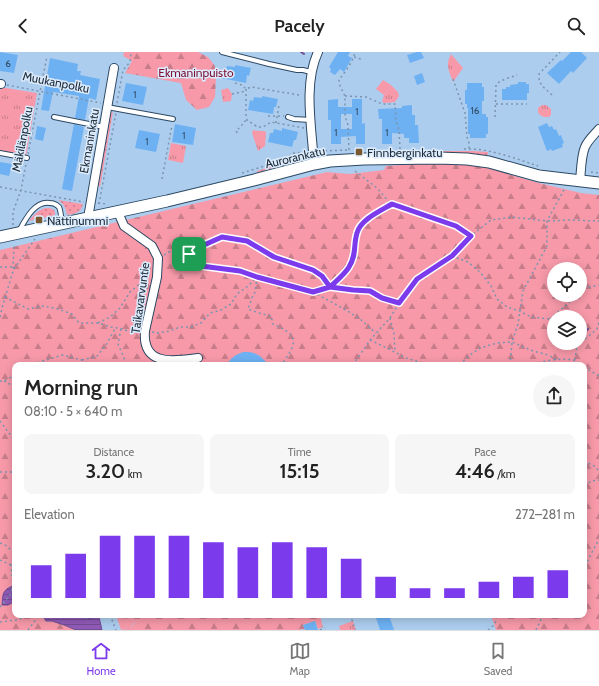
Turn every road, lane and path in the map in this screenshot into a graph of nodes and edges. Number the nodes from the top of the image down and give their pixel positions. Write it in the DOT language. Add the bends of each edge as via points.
graph roads {
  1 [pos="131,52"];
  2 [pos="222,52"];
  3 [pos="318,52"];
  4 [pos="355,52"];
  5 [pos="560,52"];
  6 [pos="47,56"];
  7 [pos="354,58"];
  8 [pos="361,59"];
  9 [pos="114,68"];
  10 [pos="312,72"];
  11 [pos="517,75"];
  12 [pos="453,80"];
  13 [pos="234,83"];
  14 [pos="1,84"];
  15 [pos="246,90"];
  16 [pos="40,92"];
  17 [pos="232,94"];
  18 [pos="299,95"];
  19 [pos="552,95"];
  20 [pos="345,96"];
  21 [pos="496,104"];
  22 [pos="527,104"];
  23 [pos="279,105"];
  24 [pos="108,106"];
  25 [pos="116,109"];
  26 [pos="268,116"];
  27 [pos="278,116"];
  28 [pos="54,117"];
  29 [pos="288,117"];
  30 [pos="495,117"];
  31 [pos="173,119"];
  32 [pos="247,120"];
  33 [pos="311,120"];
  34 [pos="276,123"];
  35 [pos="104,127"];
  36 [pos="260,127"];
  37 [pos="307,128"];
  38 [pos="599,129"];
  39 [pos="260,131"];
  40 [pos="237,133"];
  41 [pos="400,149"];
  42 [pos="469,149"];
  43 [pos="349,150"];
  44 [pos="0,153"];
  45 [pos="27,158"];
  46 [pos="314,164"];
  47 [pos="355,172"];
  48 [pos="162,179"];
  49 [pos="580,182"];
  50 [pos="599,183"];
  51 [pos="566,186"];
  52 [pos="0,187"];
  53 [pos="21,190"];
  54 [pos="95,203"];
  55 [pos="392,204"];
  56 [pos="118,212"];
  57 [pos="88,218"];
  58 [pos="599,220"];
  59 [pos="547,222"];
  60 [pos="62,224"];
  61 [pos="16,228"];
  62 [pos="38,236"];
  63 [pos="471,236"];
  64 [pos="0,237"];
  65 [pos="14,245"];
  66 [pos="189,254"];
  67 [pos="452,256"];
  68 [pos="158,258"];
  69 [pos="0,267"];
  70 [pos="14,267"];
  71 [pos="13,271"];
  72 [pos="157,277"];
  73 [pos="257,277"];
  74 [pos="599,285"];
  75 [pos="330,287"];
  76 [pos="587,288"];
  77 [pos="313,292"];
  78 [pos="5,297"];
  79 [pos="570,302"];
  80 [pos="399,303"];
  81 [pos="560,310"];
  82 [pos="520,311"];
  83 [pos="0,317"];
  84 [pos="390,318"];
  85 [pos="547,319"];
  86 [pos="599,322"];
  87 [pos="98,323"];
  88 [pos="115,328"];
  89 [pos="121,329"];
  90 [pos="145,331"];
  91 [pos="376,333"];
  92 [pos="587,337"];
  93 [pos="370,340"];
  94 [pos="512,342"];
  95 [pos="576,350"];
  96 [pos="395,352"];
  97 [pos="198,358"];
  98 [pos="82,360"];
  99 [pos="557,360"];
  100 [pos="575,361"];
  101 [pos="41,362"];
  102 [pos="85,362"];
  103 [pos="126,362"];
  104 [pos="284,362"];
  105 [pos="355,362"];
  106 [pos="420,362"];
  107 [pos="463,362"];
  108 [pos="510,362"];
  109 [pos="544,362"];
  110 [pos="587,368"];
  111 [pos="599,376"];
  112 [pos="12,377"];
  113 [pos="0,381"];
  114 [pos="4,381"];
  115 [pos="12,385"];
  116 [pos="0,421"];
  117 [pos="12,437"];
  118 [pos="587,462"];
  119 [pos="0,472"];
  120 [pos="12,472"];
  121 [pos="599,472"];
  122 [pos="599,480"];
  123 [pos="587,484"];
  124 [pos="599,539"];
  125 [pos="0,543"];
  126 [pos="12,551"];
  127 [pos="0,560"];
  128 [pos="587,562"];
  129 [pos="11,565"];
  130 [pos="12,576"];
  131 [pos="12,589"];
  132 [pos="0,607"];
  133 [pos="22,618"];
  134 [pos="37,618"];
  135 [pos="111,618"];
  136 [pos="353,618"];
  137 [pos="496,618"];
  138 [pos="542,618"];
  139 [pos="0,622"];
  140 [pos="325,628"];
  141 [pos="28,630"];
  142 [pos="116,630"];
  143 [pos="320,630"];
  144 [pos="355,630"];
  145 [pos="488,630"];
  146 [pos="536,630"];
  1 -- 25 [label="path" via="130,62 123,70"];
  2 -- 10 [label="lane"];
  3 -- 10 [label="street"];
  4 -- 7 [label="path"];
  5 -- 19 [label="path" via="539,74 539,81"];
  6 -- 16 [label="path, Mäkilänpolku"];
  7 -- 8 [label="path"];
  7 -- 20 [label="path" via="339,80"];
  9 -- 24 [label="street, Ekmaninkatu"];
  10 -- 33 [label="street"];
  11 -- 21 [label="path" via="496,85"];
  12 -- 42 [label="path" via="466,113"];
  13 -- 15 [label="path" via="242,85"];
  14 -- 16 [label="path, Muukanpolku"];
  15 -- 17 [label="path"];
  15 -- 18 [label="path" via="250,87"];
  15 -- 32 [label="path"];
  16 -- 24 [label="path, Muukanpolku"];
  16 -- 45 [label="path, Mäkilänpolku"];
  20 -- 41 [label="path" via="366,97 382,104 395,104"];
  20 -- 43 [label="path"];
  21 -- 22 [label="path"];
  21 -- 30 [label="path"];
  23 -- 27 [label="path"];
  24 -- 25 [label="lane"];
  24 -- 35 [label="street, Ekmaninkatu"];
  25 -- 31 [label="lane"];
  25 -- 54 [label="path"];
  26 -- 27 [label="path"];
  27 -- 29 [label="path"];
  27 -- 34 [label="path"];
  28 -- 35 [label="lane"];
  29 -- 33 [label="lane"];
  31 -- 48 [label="path"];
  32 -- 36 [label="path"];
  32 -- 40 [label="path" via="236,130"];
  33 -- 46 [label="street"];
  34 -- 36 [label="path" via="271,122"];
  34 -- 37 [label="path"];
  35 -- 54 [label="street, Ekmaninkatu"];
  36 -- 39 [label="path"];
  38 -- 49 [label="street" via="585,146"];
  44 -- 45 [label="lane"];
  45 -- 53 [label="path, Mäkilänpolku"];
  46 -- 49 [label="street, Aurorankatu" via="364,159 467,159 495,163 528,174"];
  46 -- 56 [label="street, Aurorankatu"];
  47 -- 55 [label="path" via="377,188"];
  49 -- 50 [label="street, Aurorankatu"];
  51 -- 59 [label="path"];
  52 -- 53 [label="path"];
  53 -- 54 [label="path"];
  53 -- 61 [label="path, Mäkilänpolku" via="14,212"];
  54 -- 57 [label="street, Ekmaninkatu"];
  55 -- 63 [label="path" via="456,226"];
  55 -- 75 [label="path" via="361,224 349,268"];
  56 -- 57 [label="street, Aurorankatu"];
  56 -- 68 [label="street, Taikavarvuntie" via="124,226 152,246"];
  57 -- 60 [label="street, Aurorankatu"];
  58 -- 59 [label="path"];
  59 -- 63 [label="path" via="512,216 491,220"];
  59 -- 82 [label="path" via="547,246 523,291"];
  60 -- 61 [label="street, Aurorankatu"];
  60 -- 61 [label="lane" via="60,209 50,202 38,205"];
  61 -- 64 [label="street, Aurorankatu"];
  62 -- 71 [label="path"];
  63 -- 67 [label="path"];
  65 -- 70 [label="path"];
  66 -- 68 [label="path" via="182,248"];
  66 -- 73 [label="path" via="201,266 240,271"];
  66 -- 75 [label="path" via="222,237 247,241 274,257 313,270 322,276"];
  67 -- 80 [label="path" via="417,279"];
  67 -- 82 [label="path" via="468,262 491,286 497,299 507,307"];
  68 -- 72 [label="street, Taikavarvuntie"];
  69 -- 70 [label="path"];
  70 -- 71 [label="path"];
  71 -- 78 [label="path"];
  72 -- 87 [label="path" via="143,281 130,292 120,308"];
  72 -- 90 [label="street, Taikavarvuntie"];
  73 -- 77 [label="path"];
  73 -- 90 [label="path" via="237,294 231,304 210,313 201,323 158,333"];
  73 -- 104 [label="path" via="255,292 248,309 271,316 273,324 285,329 292,336 293,344"];
  74 -- 76 [label="path"];
  75 -- 77 [label="path"];
  75 -- 80 [label="path" via="370,291"];
  77 -- 91 [label="path" via="353,314"];
  78 -- 83 [label="path"];
  78 -- 87 [label="path" via="28,309 43,306 72,314 79,323"];
  79 -- 81 [label="path"];
  80 -- 84 [label="path"];
  82 -- 85 [label="path" via="531,317"];
  82 -- 94 [label="path"];
  84 -- 91 [label="path"];
  84 -- 96 [label="path"];
  86 -- 92 [label="path" via="597,328"];
  87 -- 88 [label="path"];
  88 -- 89 [label="path"];
  88 -- 98 [label="path" via="97,356"];
  89 -- 90 [label="path" via="132,333"];
  89 -- 103 [label="path" via="118,344"];
  90 -- 97 [label="street, Taikavarvuntie" via="149,352 159,359 173,361"];
  91 -- 93 [label="path"];
  93 -- 96 [label="path"];
  93 -- 105 [label="path"];
  94 -- 99 [label="path"];
  94 -- 107 [label="path" via="480,348"];
  94 -- 108 [label="path"];
  95 -- 100 [label="path"];
  96 -- 106 [label="path"];
  98 -- 101 [label="path" via="62,356"];
  98 -- 102 [label="path"];
  99 -- 100 [label="path"];
  99 -- 109 [label="path"];
  110 -- 111 [label="path"];
  112 -- 114 [label="path"];
  113 -- 114 [label="path"];
  114 -- 115 [label="path"];
  116 -- 117 [label="path"];
  118 -- 121 [label="path" via="596,467"];
  119 -- 120 [label="path"];
  122 -- 123 [label="path"];
  124 -- 128 [label="path"];
  125 -- 126 [label="path"];
  127 -- 129 [label="path"];
  129 -- 130 [label="path"];
  131 -- 132 [label="path" via="10,596"];
  133 -- 139 [label="path"];
  134 -- 141 [label="path"];
  135 -- 142 [label="path"];
  136 -- 144 [label="path"];
  137 -- 145 [label="path"];
  138 -- 146 [label="path"];
  140 -- 143 [label="path"];
}
